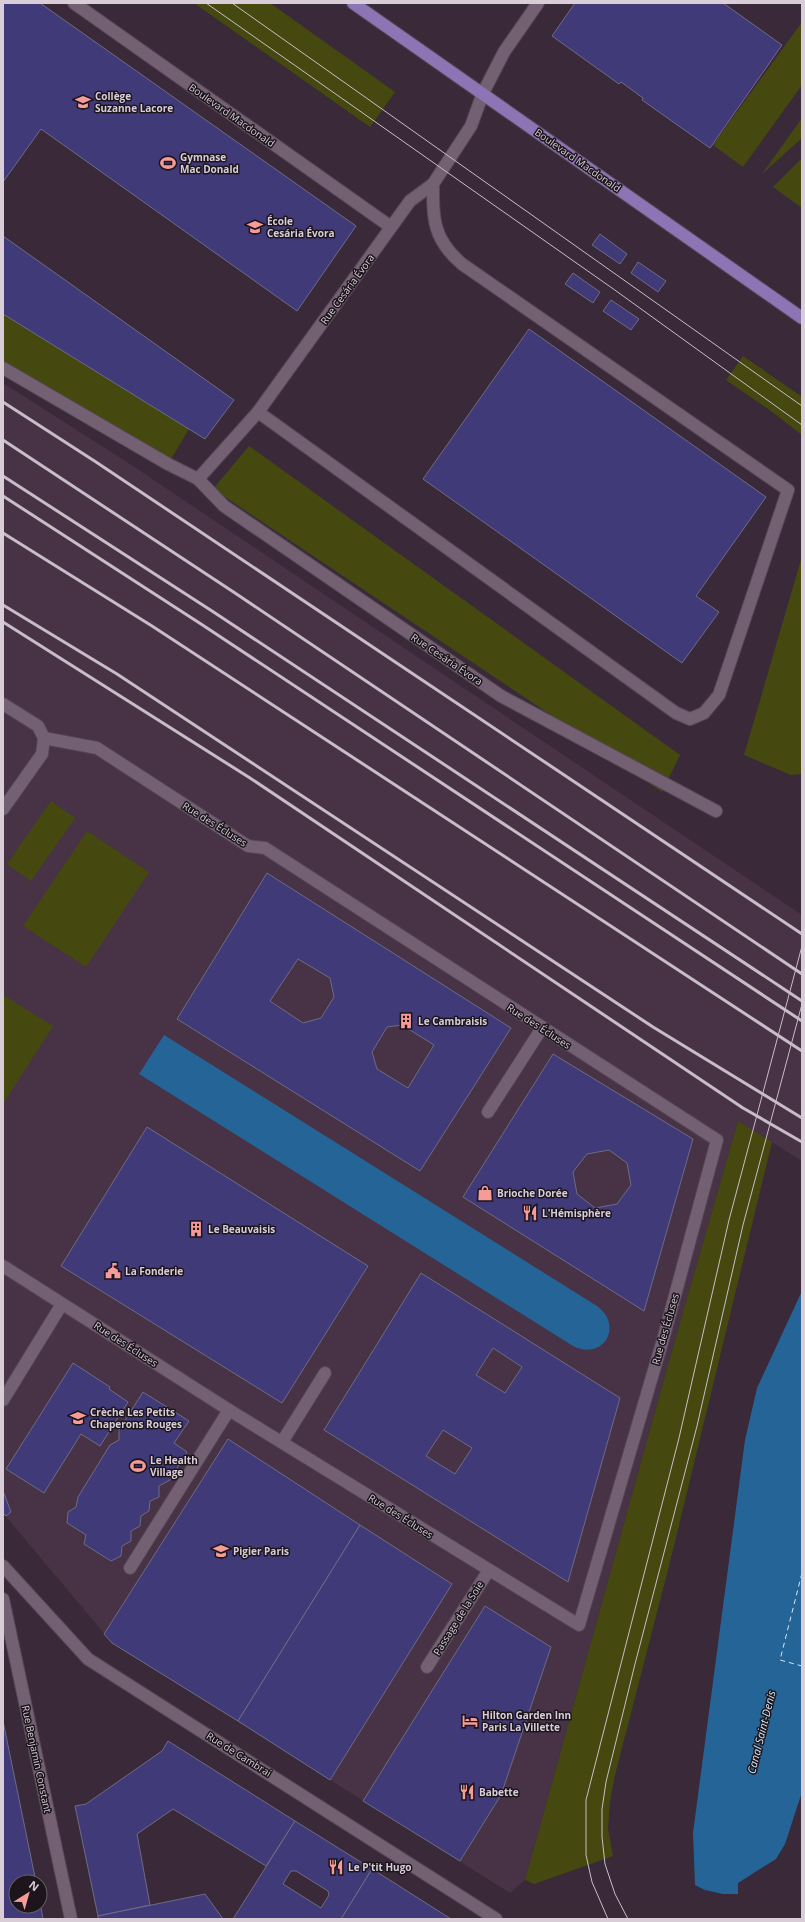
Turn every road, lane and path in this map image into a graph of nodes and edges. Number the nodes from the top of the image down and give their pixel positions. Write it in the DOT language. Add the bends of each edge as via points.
graph roads {
  1 [pos="74,3"];
  2 [pos="353,3"];
  3 [pos="538,3"];
  4 [pos="483,93"];
  5 [pos="433,184"];
  6 [pos="391,227"];
  7 [pos="802,318"];
  8 [pos="3,368"];
  9 [pos="258,412"];
  10 [pos="198,478"];
  11 [pos="3,704"];
  12 [pos="44,738"];
  13 [pos="3,809"];
  14 [pos="716,811"];
  15 [pos="542,1028"];
  16 [pos="488,1112"];
  17 [pos="3,1266"];
  18 [pos="62,1304"];
  19 [pos="325,1373"];
  20 [pos="3,1400"];
  21 [pos="229,1410"];
  22 [pos="282,1442"];
  23 [pos="3,1566"];
  24 [pos="130,1568"];
  25 [pos="488,1570"];
  26 [pos="3,1599"];
  27 [pos="427,1667"];
  28 [pos="71,1919"];
  29 [pos="496,1919"];
  1 -- 6 [label="street, Boulevard Macdonald"];
  2 -- 4 [label="main road, Boulevard Macdonald"];
  3 -- 4 [label="street, Rue Cesária Évora" via="504,52"];
  4 -- 5 [label="street, Rue Cesária Évora" via="471,126"];
  4 -- 7 [label="main road, Boulevard Macdonald"];
  5 -- 6 [label="street, Rue Cesária Évora" via="410,201"];
  5 -- 9 [label="street" via="433,210 437,232 448,252 788,490 720,695 704,713 690,719 676,713"];
  6 -- 9 [label="street, Rue Cesária Évora"];
  8 -- 10 [label="street, Rue Cesária Évora" via="168,464"];
  9 -- 10 [label="street, Rue Cesária Évora"];
  10 -- 14 [label="street, Rue Cesária Évora" via="224,506 501,696"];
  11 -- 12 [label="street" via="38,726"];
  12 -- 13 [label="street" via="42,754"];
  12 -- 15 [label="street, Rue des Écluses" via="97,748 248,846 265,848"];
  15 -- 16 [label="street"];
  15 -- 25 [label="street, Rue des Écluses" via="717,1140 664,1336 579,1625"];
  17 -- 18 [label="street, Rue des Écluses"];
  18 -- 20 [label="street"];
  18 -- 21 [label="street, Rue des Écluses"];
  19 -- 22 [label="street"];
  21 -- 22 [label="street, Rue des Écluses"];
  21 -- 24 [label="street"];
  22 -- 25 [label="street, Rue des Écluses"];
  23 -- 29 [label="street, Rue de Cambrai" via="88,1659"];
  25 -- 27 [label="street, Passage de la Soie"];
  26 -- 28 [label="street, Rue Benjamin Constant"];
}
